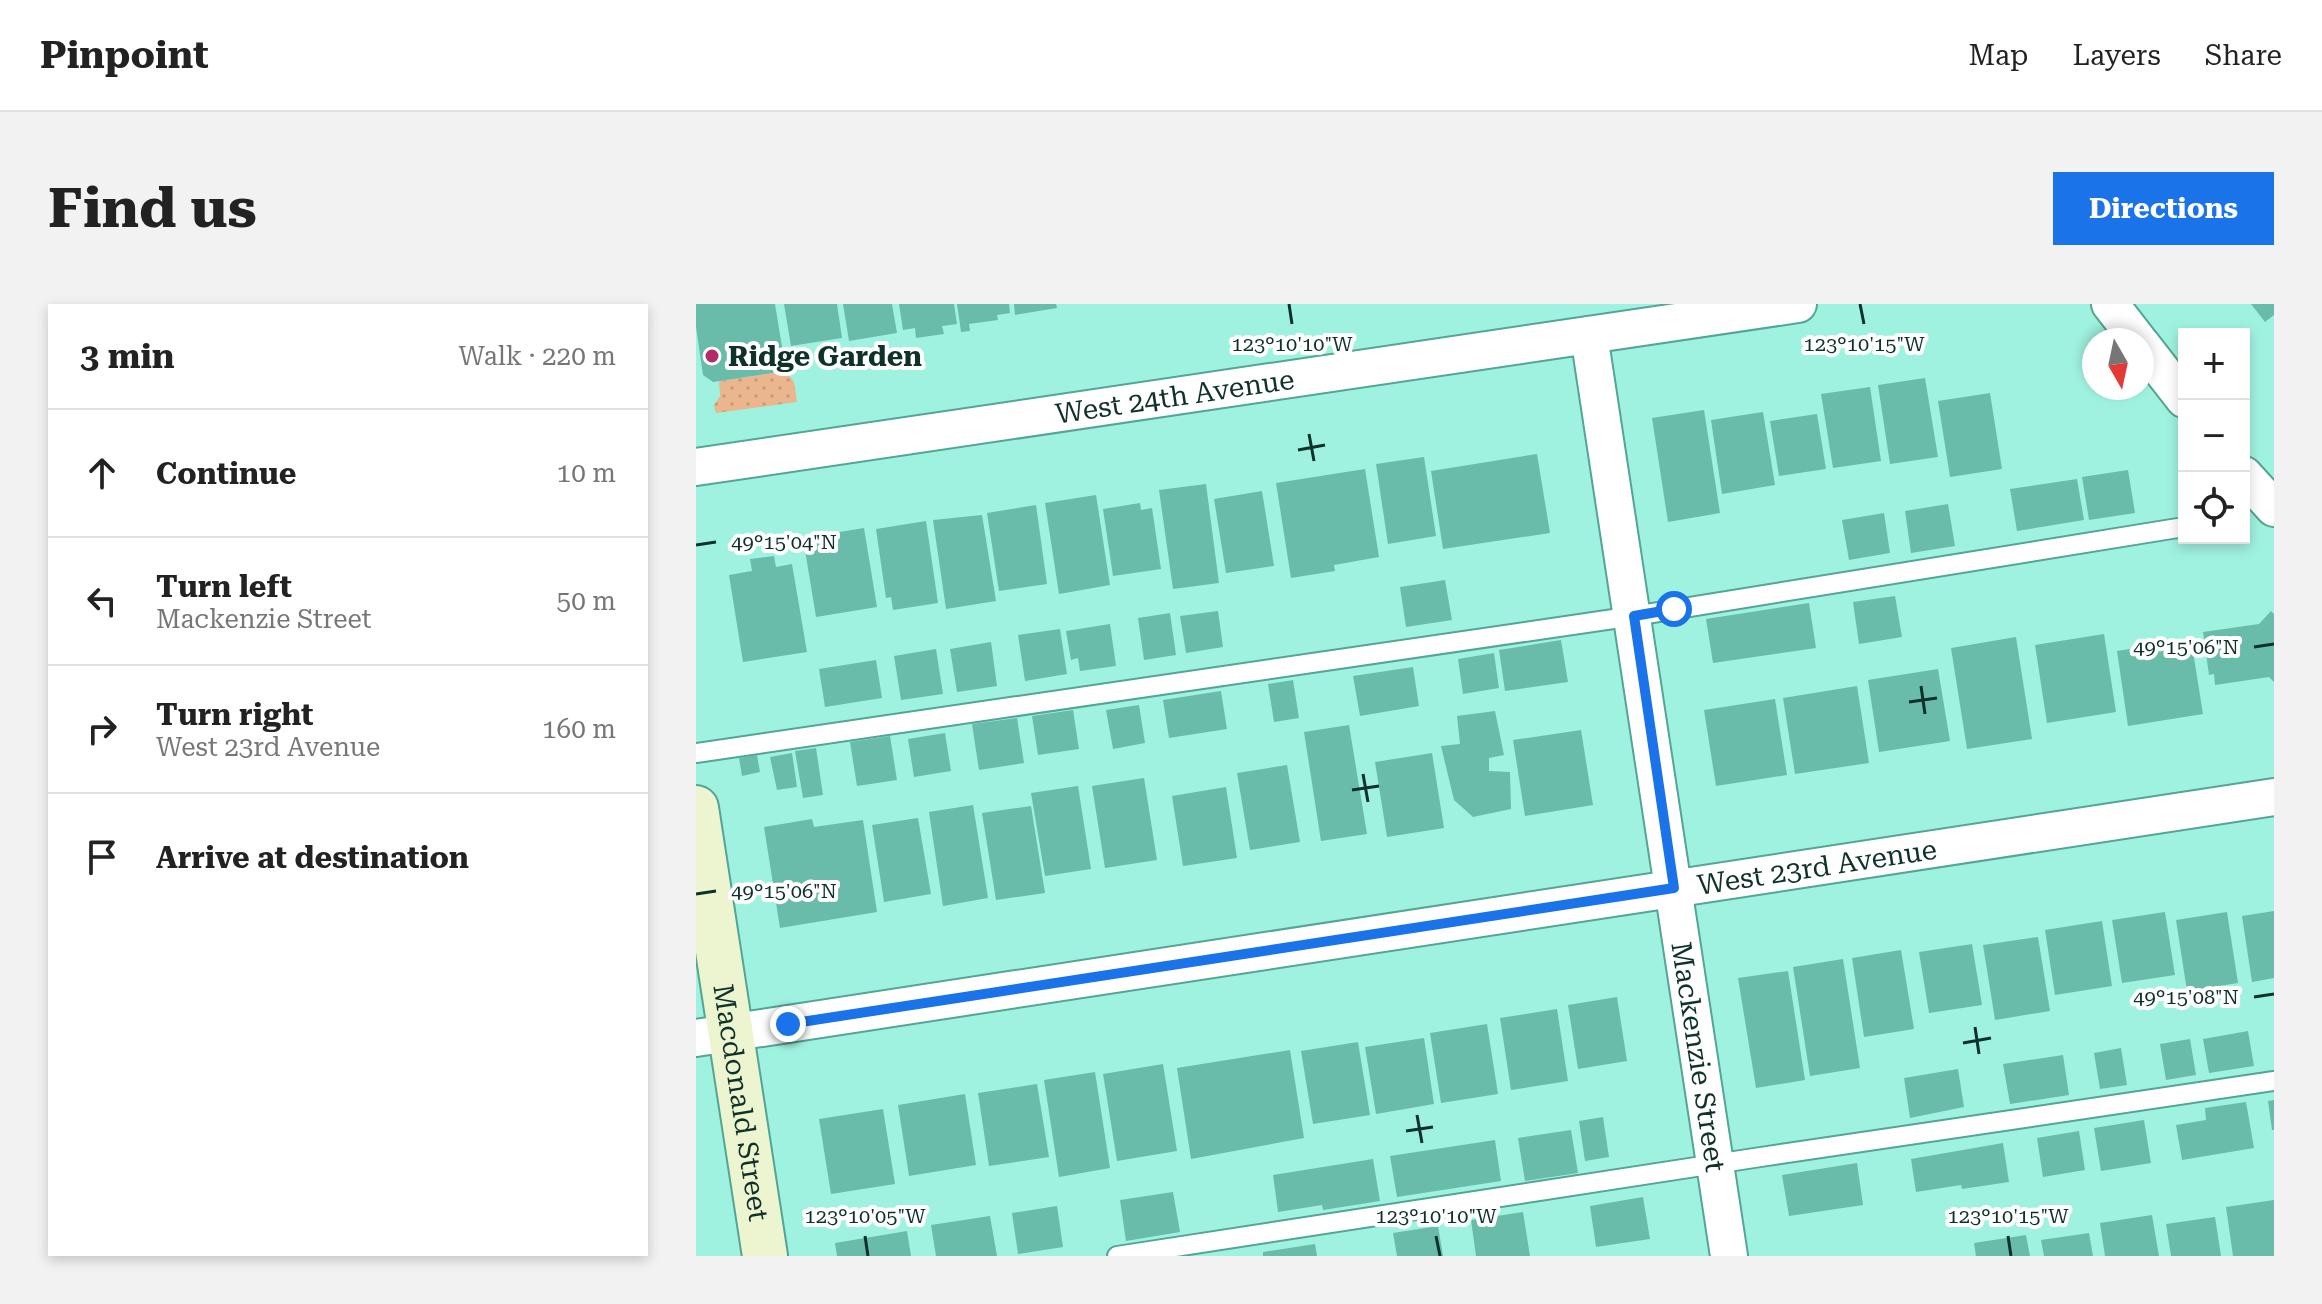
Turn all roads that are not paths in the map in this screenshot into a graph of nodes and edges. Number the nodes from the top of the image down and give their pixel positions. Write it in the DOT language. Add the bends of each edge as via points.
graph roads {
  1 [pos="1798,304"];
  2 [pos="2110,304"];
  3 [pos="2129,328"];
  4 [pos="1589,335"];
  5 [pos="2154,360"];
  6 [pos="2178,391"];
  7 [pos="696,467"];
  8 [pos="2178,528"];
  9 [pos="1634,616"];
  10 [pos="696,753"];
  11 [pos="2274,797"];
  12 [pos="696,808"];
  13 [pos="1674,888"];
  14 [pos="714,1035"];
  15 [pos="2274,1081"];
  16 [pos="1715,1164"];
  17 [pos="765,1256"];
  18 [pos="1117,1256"];
  19 [pos="1729,1256"];
  1 -- 4 [label="street, West 24th Avenue"];
  2 -- 3 [label="street"];
  4 -- 7 [label="street, West 24th Avenue"];
  4 -- 9 [label="street, Mackenzie Street"];
  5 -- 6 [label="street"];
  8 -- 9 [label="lane"];
  9 -- 10 [label="lane"];
  9 -- 13 [label="street, Mackenzie Street"];
  11 -- 13 [label="street, West 23rd Avenue"];
  12 -- 14 [label="street, Macdonald Street"];
  13 -- 14 [label="street, West 23rd Avenue"];
  13 -- 16 [label="street, Mackenzie Street"];
  14 -- 17 [label="street, Macdonald Street"];
  15 -- 16 [label="lane"];
  16 -- 18 [label="lane"];
  16 -- 19 [label="street, Mackenzie Street"];
}
